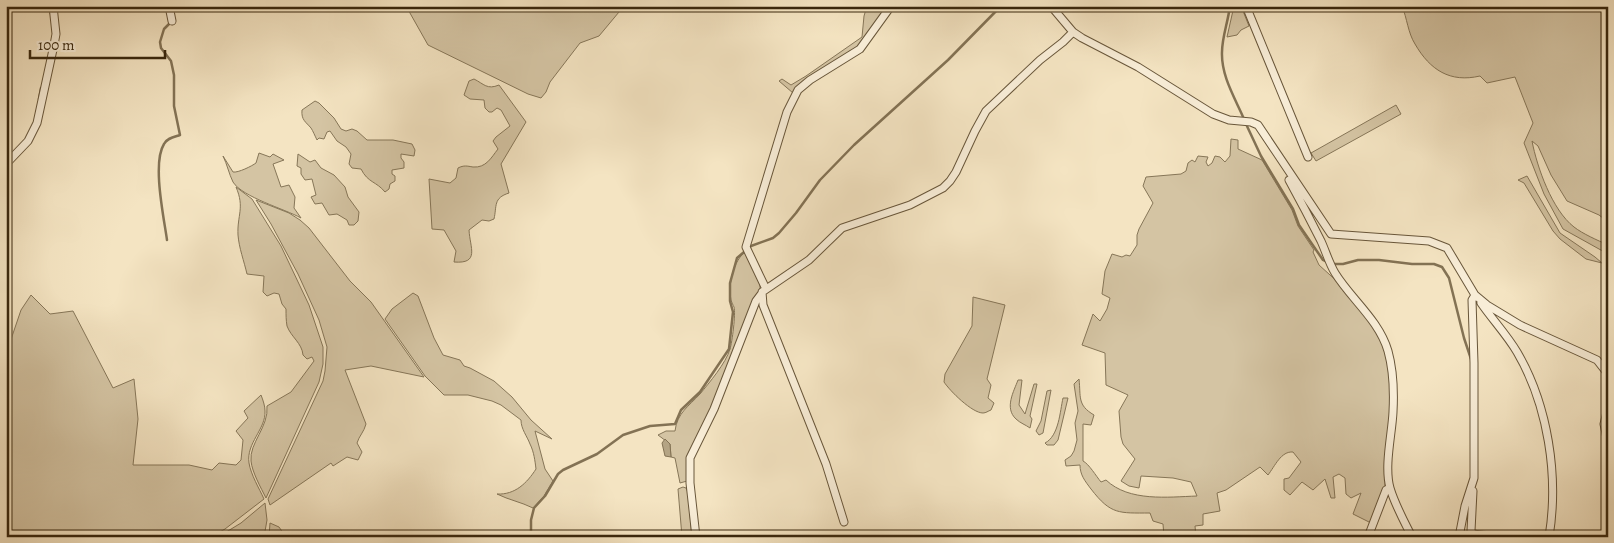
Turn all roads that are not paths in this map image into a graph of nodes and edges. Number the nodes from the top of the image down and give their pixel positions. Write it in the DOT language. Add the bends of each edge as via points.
graph roads {
  1 [pos="53,6"];
  2 [pos="169,6"];
  3 [pos="891,6"];
  4 [pos="1051,6"];
  5 [pos="1246,6"];
  6 [pos="172,21"];
  7 [pos="1073,32"];
  8 [pos="1274,152"];
  9 [pos="1308,158"];
  10 [pos="6,164"];
  11 [pos="764,291"];
  12 [pos="1475,295"];
  13 [pos="1608,374"];
  14 [pos="1608,408"];
  15 [pos="1608,443"];
  16 [pos="1474,478"];
  17 [pos="1390,488"];
  18 [pos="844,522"];
  19 [pos="696,537"];
  20 [pos="1368,537"];
  21 [pos="1412,537"];
  22 [pos="1459,537"];
  23 [pos="1498,537"];
  24 [pos="1549,537"];
  1 -- 10 [label="street" via="54,50 36,123 28,140"];
  2 -- 6 [label="street"];
  3 -- 11 [label="street" via="860,49 798,90 786,112 746,247"];
  4 -- 7 [label="street"];
  5 -- 9 [label="street"];
  7 -- 8 [label="street" via="1138,67 1213,114 1258,126"];
  7 -- 11 [label="street" via="986,111 959,167 943,188 910,205 842,228 809,260"];
  8 -- 12 [label="street" via="1331,234 1441,244 1452,254"];
  8 -- 17 [label="street" via="1330,264 1385,341 1393,394"];
  11 -- 18 [label="street" via="763,305 826,464"];
  11 -- 19 [label="street" via="756,301 714,409 690,458"];
  12 -- 13 [label="street" via="1520,325 1597,360"];
  12 -- 16 [label="street" via="1472,300"];
  12 -- 24 [label="street" via="1517,351 1540,401 1547,428 1552,482"];
  14 -- 15 [label="street" via="1604,424"];
  16 -- 22 [label="street"];
  16 -- 23 [label="street" via="1470,531"];
  17 -- 20 [label="street" via="1386,490"];
  17 -- 21 [label="street"];
}
